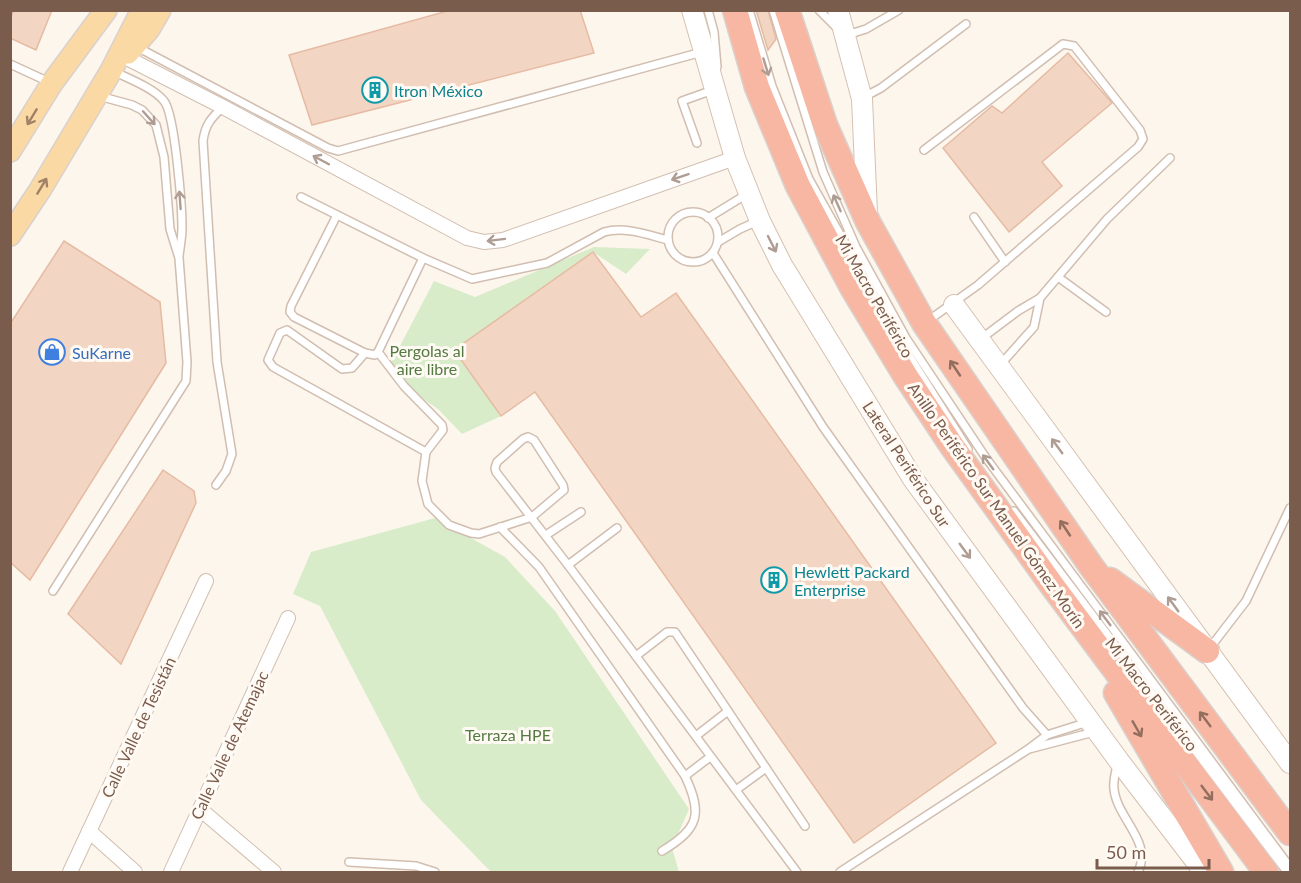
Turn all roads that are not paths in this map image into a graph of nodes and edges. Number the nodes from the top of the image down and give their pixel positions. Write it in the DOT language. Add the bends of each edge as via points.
graph roads {
  1 [pos="92,10"];
  2 [pos="106,10"];
  3 [pos="142,10"];
  4 [pos="160,10"];
  5 [pos="692,10"];
  6 [pos="708,10"];
  7 [pos="735,10"];
  8 [pos="749,10"];
  9 [pos="773,10"];
  10 [pos="786,10"];
  11 [pos="819,10"];
  12 [pos="838,10"];
  13 [pos="899,10"];
  14 [pos="966,24"];
  15 [pos="845,36"];
  16 [pos="75,50"];
  17 [pos="704,51"];
  18 [pos="124,58"];
  19 [pos="10,64"];
  20 [pos="52,83"];
  21 [pos="96,96"];
  22 [pos="718,99"];
  23 [pos="862,99"];
  24 [pos="223,107"];
  25 [pos="697,142"];
  26 [pos="924,150"];
  27 [pos="10,151"];
  28 [pos="735,158"];
  29 [pos="1170,158"];
  30 [pos="749,192"];
  31 [pos="301,197"];
  32 [pos="337,215"];
  33 [pos="974,217"];
  34 [pos="708,218"];
  35 [pos="760,221"];
  36 [pos="868,222"];
  37 [pos="10,235"];
  38 [pos="668,240"];
  39 [pos="718,243"];
  40 [pos="713,253"];
  41 [pos="179,258"];
  42 [pos="423,258"];
  43 [pos="1005,262"];
  44 [pos="1059,277"];
  45 [pos="1040,298"];
  46 [pos="954,304"];
  47 [pos="1106,312"];
  48 [pos="924,323"];
  49 [pos="980,340"];
  50 [pos="378,352"];
  51 [pos="365,353"];
  52 [pos="999,366"];
  53 [pos="426,452"];
  54 [pos="975,459"];
  55 [pos="216,485"];
  56 [pos="1010,507"];
  57 [pos="1290,508"];
  58 [pos="580,512"];
  59 [pos="532,517"];
  60 [pos="500,527"];
  61 [pos="617,528"];
  62 [pos="546,536"];
  63 [pos="568,565"];
  64 [pos="1091,566"];
  65 [pos="206,581"];
  66 [pos="1054,588"];
  67 [pos="52,591"];
  68 [pos="288,618"];
  69 [pos="1207,651"];
  70 [pos="636,656"];
  71 [pos="728,711"];
  72 [pos="1093,726"];
  73 [pos="1047,735"];
  74 [pos="696,736"];
  75 [pos="1027,750"];
  76 [pos="710,757"];
  77 [pos="1119,761"];
  78 [pos="1290,763"];
  79 [pos="766,768"];
  80 [pos="685,776"];
  81 [pos="736,790"];
  82 [pos="200,809"];
  83 [pos="806,826"];
  84 [pos="89,831"];
  85 [pos="1290,833"];
  86 [pos="662,852"];
  87 [pos="349,862"];
  88 [pos="1290,867"];
  89 [pos="70,873"];
  90 [pos="135,873"];
  91 [pos="171,873"];
  92 [pos="274,873"];
  93 [pos="435,873"];
  94 [pos="797,873"];
  95 [pos="840,873"];
  96 [pos="1138,873"];
  97 [pos="1204,873"];
  98 [pos="1221,873"];
  99 [pos="1266,873"];
  100 [pos="1287,873"];
  1 -- 16 [label="main road"];
  2 -- 16 [label="main road"];
  3 -- 18 [label="main road"];
  4 -- 18 [label="main road"];
  5 -- 17 [label="street, Lateral Periférico Sur"];
  6 -- 22 [label="lane" via="714,32"];
  7 -- 66 [label="highway, Anillo Periférico Sur Manuel Gómez Morín" via="757,87 798,186 853,289 952,446"];
  8 -- 54 [label="lane, Mi Macro Periférico, one-way" via="772,86 809,179 900,341"];
  88 -- 9 [label="lane, Mi Macro Periférico, one-way" via="986,458 906,338 856,247 823,172"];
  10 -- 36 [label="highway" via="825,124"];
  11 -- 15 [label="lane"];
  12 -- 15 [label="street"];
  13 -- 15 [label="lane"];
  14 -- 23 [label="lane"];
  15 -- 23 [label="street"];
  16 -- 20 [label="main road"];
  17 -- 18 [label="lane" via="338,151"];
  17 -- 22 [label="street, Lateral Periférico Sur"];
  18 -- 21 [label="main road"];
  18 -- 24 [label="street"];
  41 -- 18 [label="lane, one-way" via="182,231 169,110"];
  19 -- 20 [label="lane"];
  20 -- 27 [label="main road, one-way"];
  37 -- 21 [label="main road, one-way"];
  21 -- 41 [label="lane, one-way" via="132,105 156,125 164,157 170,229"];
  22 -- 25 [label="lane" via="682,101"];
  22 -- 28 [label="street, Lateral Periférico Sur"];
  23 -- 36 [label="street"];
  28 -- 24 [label="street, one-way" via="502,240 484,242 467,238"];
  24 -- 55 [label="lane" via="208,121 203,141 217,362 232,454"];
  26 -- 43 [label="lane" via="1063,44 1074,46 1140,130 1143,139 1138,147"];
  28 -- 30 [label="street, Lateral Periférico Sur"];
  29 -- 44 [label="lane" via="1107,219"];
  30 -- 34 [label="lane"];
  30 -- 35 [label="street, Lateral Periférico Sur"];
  31 -- 32 [label="lane"];
  32 -- 42 [label="lane"];
  32 -- 51 [label="lane" via="290,312"];
  33 -- 43 [label="lane"];
  34 -- 38 [label="lane" via="697,213 683,214 670,228"];
  34 -- 39 [label="lane" via="717,228"];
  35 -- 39 [label="lane"];
  35 -- 72 [label="street, Lateral Periférico Sur, one-way" via="782,265 913,479"];
  36 -- 48 [label="highway"];
  38 -- 40 [label="lane" via="672,251 687,261 698,262"];
  38 -- 42 [label="lane" via="612,230 547,263 478,279"];
  39 -- 40 [label="lane"];
  40 -- 73 [label="lane" via="823,427 1023,708"];
  41 -- 67 [label="lane" via="186,381"];
  42 -- 50 [label="lane"];
  43 -- 46 [label="lane"];
  44 -- 45 [label="lane"];
  44 -- 47 [label="lane"];
  45 -- 49 [label="lane"];
  45 -- 52 [label="lane" via="1034,327"];
  46 -- 48 [label="lane"];
  46 -- 49 [label="street"];
  64 -- 48 [label="highway, one-way"];
  49 -- 52 [label="street"];
  50 -- 51 [label="lane"];
  50 -- 53 [label="lane" via="442,425 443,430"];
  51 -- 53 [label="lane" via="352,368 342,369 286,330 280,333 268,360 273,367"];
  69 -- 52 [label="street, one-way"];
  53 -- 60 [label="lane" via="424,493 438,515 449,525 471,533"];
  56 -- 100 [label="lane, Mi Macro Periférico"];
  57 -- 69 [label="lane" via="1246,601"];
  58 -- 62 [label="lane"];
  59 -- 59 [label="lane" via="495,468 497,462 528,437 534,440 564,488"];
  59 -- 60 [label="lane"];
  59 -- 62 [label="lane"];
  60 -- 80 [label="lane" via="544,575"];
  61 -- 63 [label="lane"];
  62 -- 63 [label="lane"];
  63 -- 70 [label="lane"];
  64 -- 69 [label="highway"];
  85 -- 64 [label="highway, one-way"];
  65 -- 84 [label="street, Calle Valle de Tesistán"];
  66 -- 98 [label="highway, one-way"];
  66 -- 99 [label="highway, Anillo Periférico Sur Manuel Gómez Morín, one-way"];
  68 -- 82 [label="street, Calle Valle de Atemajac"];
  69 -- 78 [label="street"];
  70 -- 71 [label="lane" via="667,632 675,633"];
  70 -- 74 [label="lane"];
  71 -- 74 [label="lane"];
  71 -- 79 [label="lane"];
  72 -- 73 [label="lane"];
  72 -- 75 [label="lane"];
  72 -- 77 [label="street, Lateral Periférico Sur"];
  73 -- 75 [label="lane"];
  74 -- 76 [label="lane"];
  75 -- 95 [label="lane"];
  76 -- 80 [label="lane"];
  76 -- 81 [label="lane"];
  77 -- 96 [label="lane" via="1113,788 1142,851"];
  77 -- 97 [label="street, Lateral Periférico Sur"];
  79 -- 81 [label="lane"];
  79 -- 83 [label="lane"];
  80 -- 86 [label="lane" via="697,810 679,842"];
  81 -- 94 [label="lane"];
  82 -- 91 [label="street, Calle Valle de Atemajac"];
  82 -- 92 [label="street"];
  84 -- 89 [label="street, Calle Valle de Tesistán"];
  84 -- 90 [label="street"];
  87 -- 93 [label="lane" via="416,866"];
}
